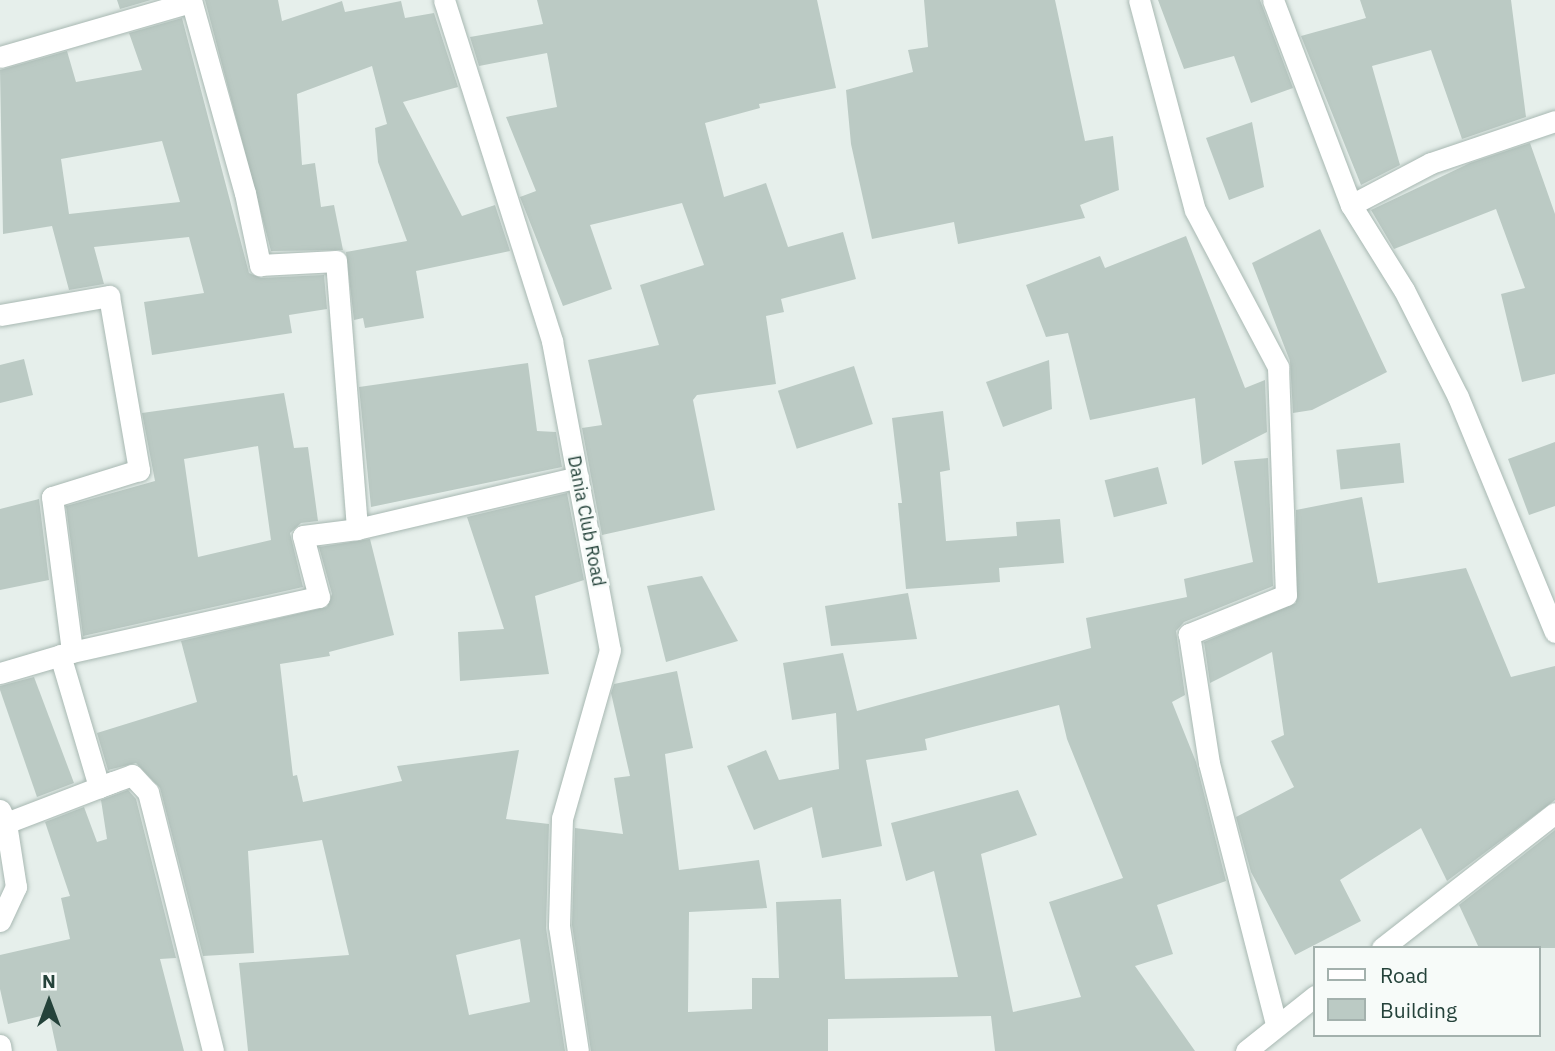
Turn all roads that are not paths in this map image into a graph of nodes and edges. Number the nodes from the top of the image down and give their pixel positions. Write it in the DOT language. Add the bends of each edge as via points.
graph roads {
  1 [pos="444,0"];
  2 [pos="1139,0"];
  3 [pos="1273,0"];
  4 [pos="191,1"];
  5 [pos="0,57"];
  6 [pos="1555,121"];
  7 [pos="1351,205"];
  8 [pos="0,315"];
  9 [pos="578,477"];
  10 [pos="357,529"];
  11 [pos="1555,632"];
  12 [pos="66,653"];
  13 [pos="0,673"];
  14 [pos="128,777"];
  15 [pos="1555,813"];
  16 [pos="3,817"];
  17 [pos="0,921"];
  18 [pos="1385,946"];
  19 [pos="1314,997"];
  20 [pos="1276,1024"];
  21 [pos="0,1045"];
  22 [pos="1,1051"];
  23 [pos="213,1051"];
  24 [pos="578,1051"];
  25 [pos="1246,1051"];
  1 -- 9 [label="street, Dania Club Road" via="552,341"];
  2 -- 20 [label="street" via="1195,210 1278,367 1286,595 1189,634 1209,763"];
  3 -- 7 [label="street"];
  4 -- 5 [label="street"];
  4 -- 10 [label="street" via="245,193 260,265 336,261"];
  6 -- 7 [label="street" via="1431,163"];
  7 -- 11 [label="street" via="1404,290 1458,397"];
  8 -- 12 [label="street" via="109,296 139,470 52,497"];
  9 -- 10 [label="street"];
  9 -- 24 [label="street, Dania Club Road" via="610,650 562,818 559,926"];
  10 -- 12 [label="street" via="303,536 318,597"];
  12 -- 13 [label="street"];
  12 -- 14 [label="street" via="99,787"];
  14 -- 16 [label="street"];
  14 -- 23 [label="street" via="132,775 148,792"];
  15 -- 18 [label="street"];
  16 -- 17 [label="street" via="16,887"];
  19 -- 20 [label="street"];
  20 -- 25 [label="street"];
  21 -- 22 [label="street"];
}
